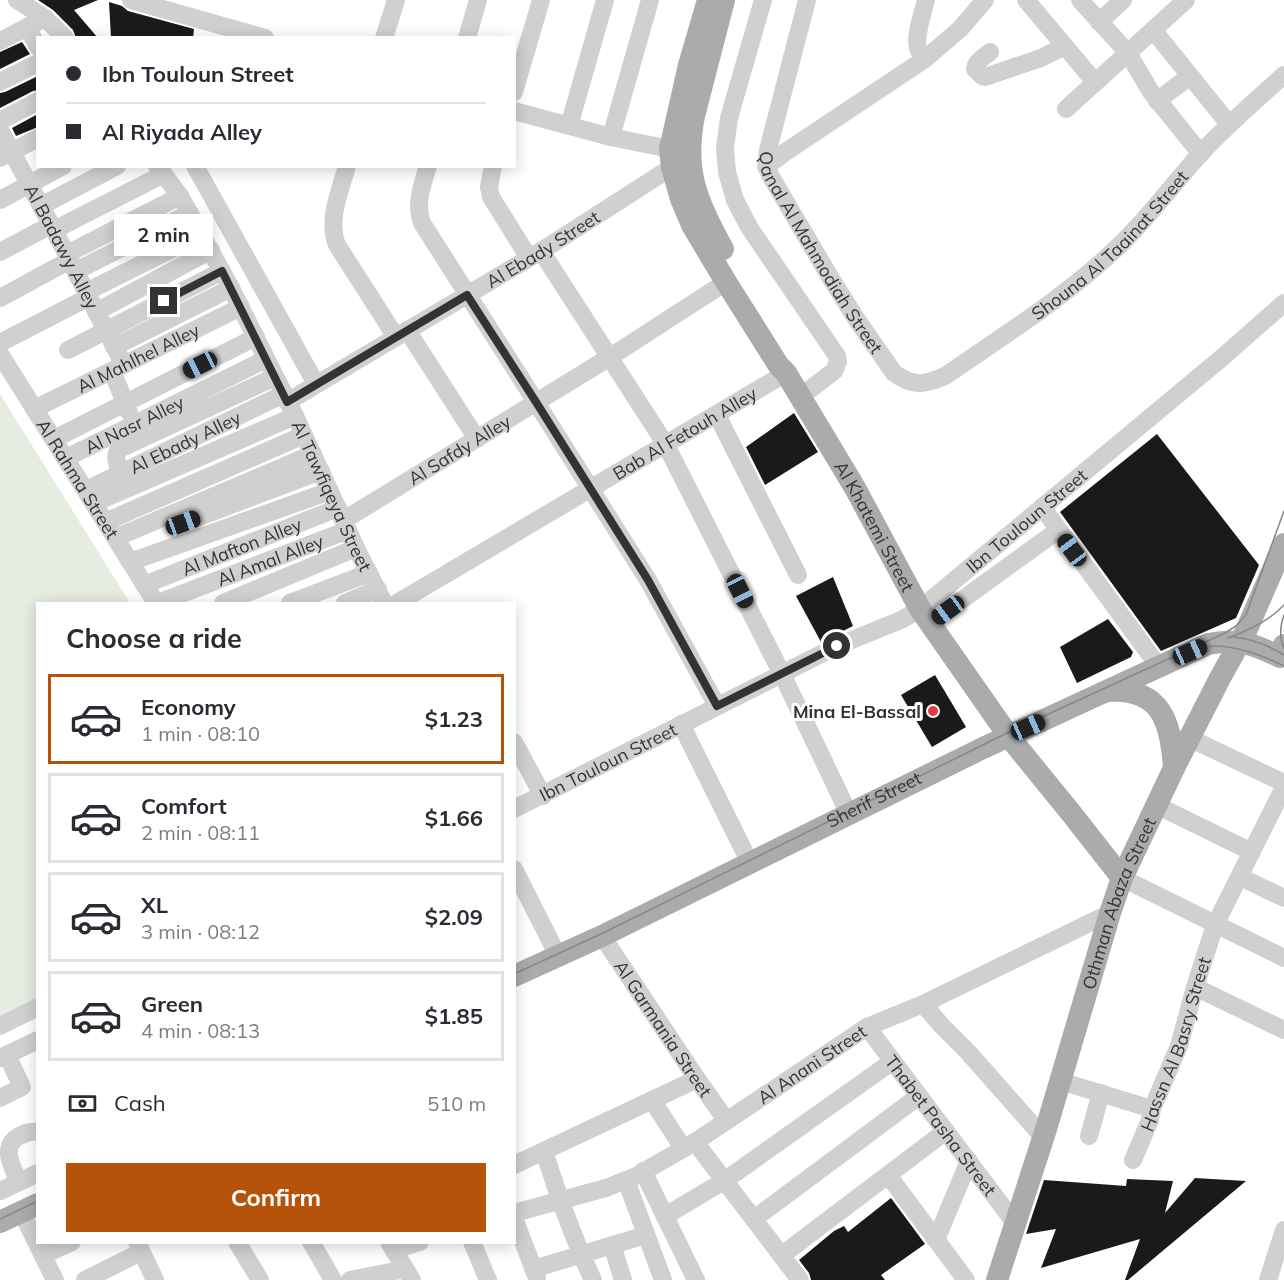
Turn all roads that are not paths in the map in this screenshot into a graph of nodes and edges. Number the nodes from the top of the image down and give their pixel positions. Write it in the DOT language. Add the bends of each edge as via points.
graph roads {
  1 [pos="17,0"];
  2 [pos="131,0"];
  3 [pos="396,0"];
  4 [pos="478,0"];
  5 [pos="541,0"];
  6 [pos="605,0"];
  7 [pos="650,0"];
  8 [pos="708,0"];
  9 [pos="724,0"];
  10 [pos="763,0"];
  11 [pos="807,0"];
  12 [pos="926,0"];
  13 [pos="985,0"];
  14 [pos="1026,0"];
  15 [pos="1080,0"];
  16 [pos="1123,0"];
  17 [pos="1186,0"];
  18 [pos="45,18"];
  19 [pos="1099,22"];
  20 [pos="27,27"];
  21 [pos="1153,30"];
  22 [pos="63,36"];
  23 [pos="258,36"];
  24 [pos="385,36"];
  25 [pos="468,36"];
  26 [pos="0,41"];
  27 [pos="36,43"];
  28 [pos="1065,46"];
  29 [pos="990,52"];
  30 [pos="1128,53"];
  31 [pos="926,59"];
  32 [pos="36,64"];
  33 [pos="1284,75"];
  34 [pos="1190,76"];
  35 [pos="0,82"];
  36 [pos="1095,82"];
  37 [pos="516,85"];
  38 [pos="1157,101"];
  39 [pos="36,102"];
  40 [pos="1066,109"];
  41 [pos="516,112"];
  42 [pos="0,121"];
  43 [pos="1230,124"];
  44 [pos="569,126"];
  45 [pos="0,129"];
  46 [pos="611,137"];
  47 [pos="36,139"];
  48 [pos="1201,153"];
  49 [pos="6,154"];
  50 [pos="671,158"];
  51 [pos="766,167"];
  52 [pos="59,168"];
  53 [pos="113,168"];
  54 [pos="196,168"];
  55 [pos="346,168"];
  56 [pos="427,168"];
  57 [pos="493,168"];
  58 [pos="160,170"];
  59 [pos="29,184"];
  60 [pos="180,196"];
  61 [pos="0,200"];
  62 [pos="41,206"];
  63 [pos="190,213"];
  64 [pos="53,228"];
  65 [pos="207,242"];
  66 [pos="0,252"];
  67 [pos="535,254"];
  68 [pos="71,262"];
  69 [pos="222,271"];
  70 [pos="726,282"];
  71 [pos="231,288"];
  72 [pos="467,295"];
  73 [pos="0,298"];
  74 [pos="90,300"];
  75 [pos="1284,303"];
  76 [pos="241,307"];
  77 [pos="402,334"];
  78 [pos="256,337"];
  79 [pos="110,339"];
  80 [pos="0,343"];
  81 [pos="68,350"];
  82 [pos="0,354"];
  83 [pos="610,357"];
  84 [pos="266,359"];
  85 [pos="118,368"];
  86 [pos="786,373"];
  87 [pos="275,377"];
  88 [pos="913,383"];
  89 [pos="316,384"];
  90 [pos="800,397"];
  91 [pos="536,402"];
  92 [pos="126,403"];
  93 [pos="288,404"];
  94 [pos="34,409"];
  95 [pos="717,415"];
  96 [pos="137,431"];
  97 [pos="304,435"];
  98 [pos="54,439"];
  99 [pos="477,439"];
  100 [pos="666,445"];
  101 [pos="313,454"];
  102 [pos="66,458"];
  103 [pos="321,471"];
  104 [pos="120,472"];
  105 [pos="591,489"];
  106 [pos="330,491"];
  107 [pos="90,496"];
  108 [pos="1042,507"];
  109 [pos="170,515"];
  110 [pos="343,519"];
  111 [pos="105,522"];
  112 [pos="1058,531"];
  113 [pos="115,538"];
  114 [pos="1284,544"];
  115 [pos="356,548"];
  116 [pos="130,562"];
  117 [pos="798,575"];
  118 [pos="144,585"];
  119 [pos="377,588"];
  120 [pos="156,602"];
  121 [pos="159,602"];
  122 [pos="225,602"];
  123 [pos="296,602"];
  124 [pos="347,602"];
  125 [pos="399,602"];
  126 [pos="925,616"];
  127 [pos="1240,641"];
  128 [pos="1283,654"];
  129 [pos="1159,667"];
  130 [pos="782,674"];
  131 [pos="1107,691"];
  132 [pos="717,706"];
  133 [pos="681,724"];
  134 [pos="1008,736"];
  135 [pos="1189,738"];
  136 [pos="516,746"];
  137 [pos="1174,768"];
  138 [pos="1284,785"];
  139 [pos="543,795"];
  140 [pos="1156,805"];
  141 [pos="516,808"];
  142 [pos="849,814"];
  143 [pos="1278,814"];
  144 [pos="1252,852"];
  145 [pos="750,863"];
  146 [pos="516,872"];
  147 [pos="1240,877"];
  148 [pos="1122,878"];
  149 [pos="1284,898"];
  150 [pos="1110,913"];
  151 [pos="1215,925"];
  152 [pos="602,936"];
  153 [pos="558,956"];
  154 [pos="1284,958"];
  155 [pos="516,975"];
  156 [pos="1195,987"];
  157 [pos="923,1004"];
  158 [pos="36,1008"];
  159 [pos="6,1023"];
  160 [pos="867,1027"];
  161 [pos="1284,1030"];
  162 [pos="32,1043"];
  163 [pos="3,1056"];
  164 [pos="893,1061"];
  165 [pos="697,1079"];
  166 [pos="1060,1081"];
  167 [pos="1101,1093"];
  168 [pos="919,1096"];
  169 [pos="0,1098"];
  170 [pos="652,1100"];
  171 [pos="1152,1109"];
  172 [pos="726,1120"];
  173 [pos="36,1131"];
  174 [pos="946,1131"];
  175 [pos="1089,1136"];
  176 [pos="1043,1137"];
  177 [pos="689,1145"];
  178 [pos="544,1151"];
  179 [pos="1133,1160"];
  180 [pos="969,1161"];
  181 [pos="516,1164"];
  182 [pos="643,1172"];
  183 [pos="36,1174"];
  184 [pos="888,1175"];
  185 [pos="626,1180"];
  186 [pos="724,1181"];
  187 [pos="19,1182"];
  188 [pos="0,1191"];
  189 [pos="560,1200"];
  190 [pos="29,1208"];
  191 [pos="516,1212"];
  192 [pos="665,1216"];
  193 [pos="754,1219"];
  194 [pos="0,1222"];
  195 [pos="516,1223"];
  196 [pos="1015,1223"];
  197 [pos="1284,1230"];
  198 [pos="36,1232"];
  199 [pos="646,1235"];
  200 [pos="936,1240"];
  201 [pos="40,1244"];
  202 [pos="68,1244"];
  203 [pos="238,1244"];
  204 [pos="316,1244"];
  205 [pos="473,1244"];
  206 [pos="612,1245"];
  207 [pos="391,1246"];
  208 [pos="139,1247"];
  209 [pos="1281,1251"];
  210 [pos="581,1254"];
  211 [pos="43,1255"];
  212 [pos="782,1256"];
  213 [pos="409,1274"];
  214 [pos="535,1274"];
  215 [pos="55,1280"];
  216 [pos="85,1280"];
  217 [pos="155,1280"];
  218 [pos="260,1280"];
  219 [pos="333,1280"];
  220 [pos="350,1280"];
  221 [pos="488,1280"];
  222 [pos="594,1280"];
  223 [pos="623,1280"];
  224 [pos="663,1280"];
  225 [pos="696,1280"];
  226 [pos="800,1280"];
  227 [pos="966,1280"];
  228 [pos="997,1280"];
  229 [pos="1268,1280"];
  1 -- 18 [label="street"];
  2 -- 23 [label="street"];
  3 -- 24 [label="street"];
  4 -- 25 [label="street"];
  5 -- 37 [label="street"];
  6 -- 44 [label="street"];
  7 -- 46 [label="street"];
  8 -- 50 [label="main road, Al Khatemi Street" via="689,65"];
  9 -- 86 [label="main road, Al Khatemi Street" via="692,124 691,169 709,223 783,359"];
  10 -- 90 [label="street" via="729,118 727,172 735,200 749,226 837,356 834,371"];
  11 -- 51 [label="street, Qanal Al Mahmodiah Street"];
  12 -- 31 [label="street" via="917,38 920,53"];
  13 -- 31 [label="street"];
  14 -- 28 [label="street"];
  15 -- 19 [label="street"];
  16 -- 19 [label="street"];
  17 -- 21 [label="street"];
  18 -- 20 [label="street"];
  18 -- 22 [label="street"];
  19 -- 30 [label="street"];
  20 -- 26 [label="street"];
  20 -- 27 [label="street"];
  21 -- 30 [label="street"];
  21 -- 34 [label="street"];
  28 -- 29 [label="street" via="985,77 975,66"];
  28 -- 36 [label="street"];
  30 -- 36 [label="street"];
  30 -- 38 [label="street"];
  31 -- 51 [label="street"];
  32 -- 35 [label="street"];
  33 -- 43 [label="street, Shouna Al Taainat Street"];
  34 -- 38 [label="street"];
  34 -- 43 [label="street"];
  36 -- 40 [label="street"];
  38 -- 48 [label="street"];
  39 -- 42 [label="street"];
  41 -- 44 [label="street"];
  43 -- 48 [label="street, Shouna Al Taainat Street"];
  44 -- 46 [label="street"];
  45 -- 49 [label="street, Al Badawy Alley"];
  46 -- 50 [label="street"];
  47 -- 49 [label="street"];
  48 -- 88 [label="street, Shouna Al Taainat Street" via="1123,241 1074,285 945,376"];
  49 -- 59 [label="street, Al Badawy Alley"];
  50 -- 67 [label="street, Al Ebady Street"];
  50 -- 70 [label="main road, Al Khatemi Street" via="692,225"];
  51 -- 88 [label="street, Qanal Al Mahmodiah Street" via="857,320 894,373"];
  52 -- 59 [label="street"];
  53 -- 62 [label="street"];
  54 -- 89 [label="street"];
  55 -- 77 [label="street" via="334,212 334,238"];
  56 -- 72 [label="street" via="419,194 419,215"];
  57 -- 67 [label="street" via="491,197"];
  58 -- 60 [label="street, Al Tawfiqeya Street"];
  58 -- 64 [label="street"];
  59 -- 61 [label="street"];
  59 -- 62 [label="street, Al Badawy Alley"];
  60 -- 63 [label="street, Al Tawfiqeya Street"];
  60 -- 68 [label="street"];
  62 -- 64 [label="street, Al Badawy Alley"];
  63 -- 65 [label="street, Al Tawfiqeya Street"];
  63 -- 68 [label="street"];
  64 -- 66 [label="street"];
  64 -- 68 [label="street, Al Badawy Alley"];
  65 -- 69 [label="street, Al Tawfiqeya Street"];
  65 -- 74 [label="street"];
  67 -- 72 [label="street, Al Ebady Street"];
  67 -- 83 [label="street"];
  68 -- 73 [label="street"];
  68 -- 74 [label="street, Al Badawy Alley"];
  69 -- 71 [label="street, Al Tawfiqeya Street"];
  69 -- 79 [label="street"];
  70 -- 83 [label="street, Al Safdy Alley"];
  70 -- 86 [label="main road, Al Khatemi Street"];
  71 -- 76 [label="street, Al Tawfiqeya Street"];
  71 -- 79 [label="street"];
  72 -- 77 [label="street, Al Ebady Street"];
  72 -- 91 [label="street"];
  74 -- 79 [label="street, Al Badawy Alley"];
  74 -- 80 [label="street"];
  75 -- 108 [label="street, Ibn Touloun Street"];
  76 -- 78 [label="street, Al Tawfiqeya Street"];
  76 -- 85 [label="street, Al Mahlhel Alley"];
  77 -- 89 [label="street, Al Ebady Street"];
  77 -- 99 [label="street"];
  78 -- 84 [label="street, Al Tawfiqeya Street"];
  78 -- 92 [label="street"];
  79 -- 81 [label="street"];
  79 -- 85 [label="street, Al Badawy Alley"];
  82 -- 94 [label="street, Al Rahma Street"];
  83 -- 91 [label="street, Al Safdy Alley"];
  83 -- 100 [label="street"];
  84 -- 87 [label="street, Al Tawfiqeya Street"];
  84 -- 96 [label="street, Al Nasr Alley"];
  85 -- 92 [label="street, Al Badawy Alley"];
  85 -- 94 [label="street, Al Mahlhel Alley"];
  86 -- 90 [label="main road, Al Khatemi Street"];
  86 -- 95 [label="street, Bab Al Fetouh Alley"];
  87 -- 93 [label="street, Al Tawfiqeya Street"];
  87 -- 96 [label="street"];
  89 -- 93 [label="street, Al Ebady Street"];
  90 -- 126 [label="main road, Al Khatemi Street"];
  91 -- 99 [label="street, Al Safdy Alley"];
  91 -- 105 [label="street"];
  92 -- 96 [label="street, Al Badawy Alley"];
  92 -- 98 [label="street"];
  93 -- 97 [label="street, Al Tawfiqeya Street"];
  93 -- 104 [label="street, Al Ebady Alley"];
  93 -- 107 [label="street"];
  94 -- 98 [label="street, Al Rahma Street"];
  95 -- 100 [label="street, Bab Al Fetouh Alley"];
  95 -- 117 [label="street"];
  96 -- 102 [label="street, Al Nasr Alley"];
  96 -- 104 [label="street" via="116,453"];
  97 -- 101 [label="street, Al Tawfiqeya Street"];
  97 -- 111 [label="street"];
  98 -- 102 [label="street, Al Rahma Street"];
  99 -- 110 [label="street, Al Safdy Alley"];
  100 -- 105 [label="street, Bab Al Fetouh Alley"];
  100 -- 130 [label="street"];
  101 -- 103 [label="street, Al Tawfiqeya Street"];
  101 -- 109 [label="street"];
  102 -- 107 [label="street, Al Rahma Street"];
  103 -- 106 [label="street, Al Tawfiqeya Street"];
  103 -- 109 [label="street" via="183,523 174,522"];
  104 -- 107 [label="street, Al Ebady Alley"];
  105 -- 125 [label="street, Bab Al Fetouh Alley"];
  105 -- 132 [label="street" via="648,580"];
  106 -- 110 [label="street, Al Tawfiqeya Street"];
  106 -- 116 [label="street"];
  107 -- 111 [label="street, Al Rahma Street"];
  108 -- 112 [label="street"];
  108 -- 126 [label="street, Ibn Touloun Street"];
  109 -- 113 [label="street"];
  110 -- 115 [label="street, Al Tawfiqeya Street"];
  110 -- 118 [label="street, Al Mafton Alley"];
  110 -- 121 [label="street, Al Amal Alley"];
  111 -- 113 [label="street, Al Rahma Street"];
  112 -- 126 [label="street"];
  112 -- 129 [label="street"];
  113 -- 116 [label="street, Al Rahma Street"];
  114 -- 127 [label="main road, Othman Abaza Street"];
  115 -- 119 [label="street, Al Tawfiqeya Street"];
  115 -- 122 [label="street"];
  116 -- 118 [label="street, Al Rahma Street"];
  118 -- 120 [label="street, Al Rahma Street"];
  119 -- 123 [label="street"];
  119 -- 124 [label="street"];
  126 -- 130 [label="street, Ibn Touloun Street" via="901,620"];
  126 -- 134 [label="main road, Al Khatemi Street"];
  127 -- 128 [label="main road"];
  127 -- 129 [label="main road, Sherif Street" via="1208,644"];
  127 -- 135 [label="main road, Othman Abaza Street"];
  129 -- 131 [label="main road, Sherif Street"];
  130 -- 132 [label="street, Ibn Touloun Street"];
  130 -- 142 [label="street"];
  131 -- 134 [label="main road, Sherif Street"];
  131 -- 137 [label="main road" via="1143,696 1155,705 1170,732"];
  132 -- 133 [label="street, Ibn Touloun Street"];
  133 -- 139 [label="street, Ibn Touloun Street"];
  133 -- 145 [label="street"];
  134 -- 142 [label="main road, Sherif Street"];
  134 -- 148 [label="main road, Al Khatemi Street"];
  135 -- 137 [label="main road, Othman Abaza Street"];
  135 -- 138 [label="street"];
  136 -- 139 [label="street"];
  137 -- 140 [label="main road, Othman Abaza Street"];
  138 -- 143 [label="street, Hassn Al Basry Street"];
  139 -- 141 [label="street, Ibn Touloun Street"];
  140 -- 144 [label="street"];
  140 -- 148 [label="main road, Othman Abaza Street"];
  142 -- 145 [label="main road, Sherif Street"];
  143 -- 144 [label="street, Hassn Al Basry Street"];
  144 -- 147 [label="street, Hassn Al Basry Street"];
  145 -- 152 [label="main road, Sherif Street"];
  146 -- 153 [label="street"];
  147 -- 149 [label="street"];
  147 -- 151 [label="street, Hassn Al Basry Street"];
  148 -- 150 [label="main road, Othman Abaza Street"];
  148 -- 151 [label="street"];
  150 -- 157 [label="street, Al Anani Street"];
  150 -- 166 [label="main road, Othman Abaza Street"];
  151 -- 154 [label="street"];
  151 -- 156 [label="street, Hassn Al Basry Street"];
  152 -- 153 [label="main road, Sherif Street"];
  152 -- 165 [label="street, Al Garmania Street"];
  153 -- 155 [label="main road, Sherif Street"];
  156 -- 161 [label="street"];
  156 -- 171 [label="street, Hassn Al Basry Street" via="1179,1046"];
  157 -- 160 [label="street, Al Anani Street"];
  157 -- 176 [label="street"];
  158 -- 159 [label="street"];
  159 -- 162 [label="street"];
  160 -- 164 [label="street, Thabet Pasha Street"];
  160 -- 172 [label="street, Al Anani Street"];
  162 -- 163 [label="street"];
  163 -- 169 [label="street" via="22,1087"];
  164 -- 168 [label="street, Thabet Pasha Street"];
  164 -- 186 [label="street"];
  165 -- 170 [label="street"];
  165 -- 172 [label="street, Al Garmania Street"];
  166 -- 167 [label="street"];
  166 -- 176 [label="main road, Othman Abaza Street"];
  167 -- 171 [label="street"];
  167 -- 175 [label="street"];
  168 -- 174 [label="street, Thabet Pasha Street"];
  168 -- 193 [label="street"];
  170 -- 177 [label="street"];
  170 -- 178 [label="street"];
  171 -- 179 [label="street, Hassn Al Basry Street"];
  172 -- 177 [label="street, Al Anani Street"];
  173 -- 187 [label="street" via="14,1139 7,1147"];
  174 -- 180 [label="street, Thabet Pasha Street"];
  174 -- 184 [label="street"];
  176 -- 196 [label="main road, Othman Abaza Street"];
  177 -- 182 [label="street, Al Anani Street"];
  177 -- 186 [label="street"];
  178 -- 181 [label="street"];
  178 -- 189 [label="street"];
  180 -- 196 [label="street, Thabet Pasha Street"];
  180 -- 200 [label="street"];
  182 -- 185 [label="street, Al Anani Street"];
  182 -- 192 [label="street"];
  183 -- 187 [label="street"];
  184 -- 200 [label="street"];
  184 -- 212 [label="street"];
  185 -- 189 [label="street, Al Anani Street"];
  185 -- 199 [label="street"];
  186 -- 192 [label="street"];
  186 -- 193 [label="street"];
  187 -- 188 [label="street"];
  189 -- 191 [label="street, Al Anani Street"];
  189 -- 210 [label="street"];
  190 -- 194 [label="main road"];
  190 -- 198 [label="street"];
  192 -- 225 [label="street"];
  193 -- 212 [label="street"];
  195 -- 214 [label="street"];
  196 -- 228 [label="main road, Othman Abaza Street"];
  197 -- 209 [label="street"];
  199 -- 206 [label="street"];
  199 -- 224 [label="street"];
  200 -- 227 [label="street"];
  201 -- 211 [label="street"];
  202 -- 211 [label="street"];
  203 -- 218 [label="street"];
  204 -- 219 [label="street"];
  205 -- 221 [label="street"];
  206 -- 210 [label="street"];
  206 -- 223 [label="street"];
  207 -- 213 [label="street"];
  208 -- 216 [label="street"];
  208 -- 217 [label="street"];
  209 -- 229 [label="street"];
  210 -- 214 [label="street"];
  210 -- 222 [label="street"];
  211 -- 215 [label="street"];
  212 -- 226 [label="street"];
  213 -- 220 [label="street"];
}
